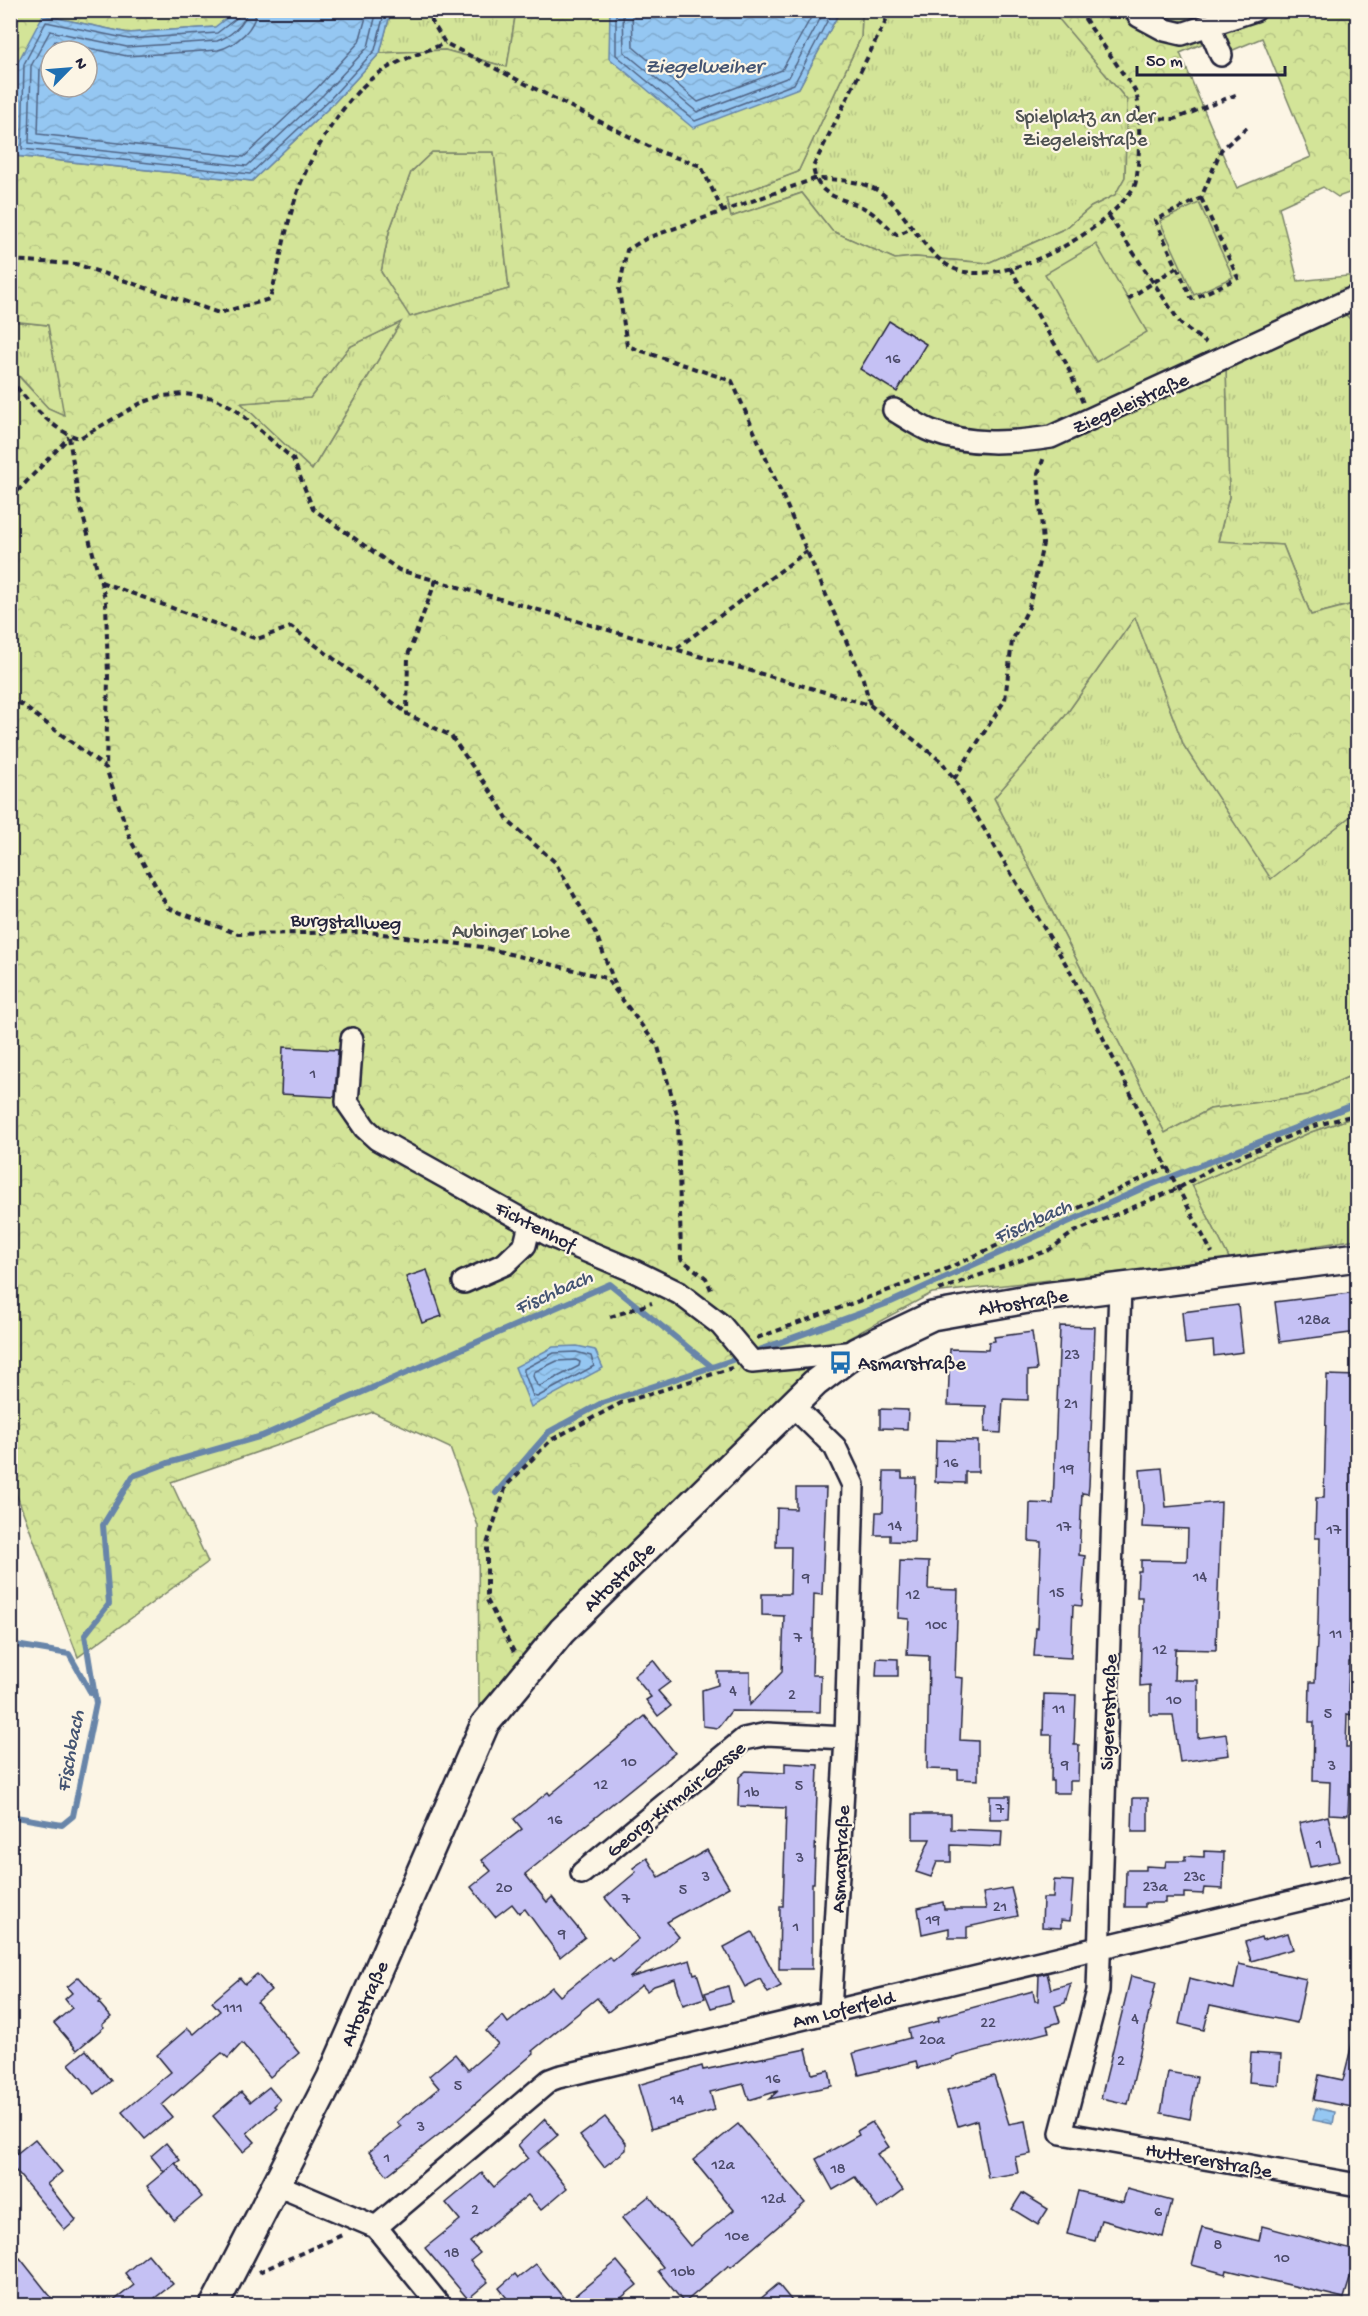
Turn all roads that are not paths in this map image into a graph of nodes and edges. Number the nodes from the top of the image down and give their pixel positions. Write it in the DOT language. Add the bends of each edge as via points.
graph roads {
  1 [pos="1135,10"];
  2 [pos="1255,10"];
  3 [pos="1209,26"];
  4 [pos="1221,55"];
  5 [pos="1358,296"];
  6 [pos="894,410"];
  7 [pos="352,1039"];
  8 [pos="530,1224"];
  9 [pos="1358,1257"];
  10 [pos="464,1282"];
  11 [pos="1120,1287"];
  12 [pos="856,1352"];
  13 [pos="793,1406"];
  14 [pos="846,1738"];
  15 [pos="582,1874"];
  16 [pos="1358,1887"];
  17 [pos="1100,1946"];
  18 [pos="831,2011"];
  19 [pos="1061,2133"];
  20 [pos="277,2185"];
  21 [pos="1358,2185"];
  22 [pos="372,2225"];
  23 [pos="213,2306"];
  24 [pos="440,2306"];
  1 -- 3 [label="street" via="1165,30 1182,34"];
  2 -- 3 [label="street"];
  3 -- 4 [label="street"];
  5 -- 6 [label="street, Ziegeleistraße" via="1051,437 1010,443 970,441 930,431"];
  7 -- 8 [label="street, Fichtenhof" via="347,1102 364,1128 377,1139"];
  8 -- 10 [label="street" via="525,1245 505,1264"];
  8 -- 12 [label="street, Fichtenhof" via="679,1293 722,1325 752,1362"];
  9 -- 11 [label="main road, Altostraße"];
  11 -- 12 [label="main road, Altostraße" via="932,1316"];
  11 -- 17 [label="street, Sigererstraße"];
  12 -- 13 [label="main road, Altostraße" via="815,1383"];
  13 -- 14 [label="street, Asmarstraße" via="835,1446 853,1485"];
  13 -- 20 [label="main road, Altostraße" via="562,1631 485,1724 331,2078"];
  14 -- 15 [label="street, Georg-Kirmair-Gasse" via="767,1734 744,1739"];
  14 -- 18 [label="street, Asmarstraße"];
  16 -- 17 [label="street, Am Loferfeld"];
  17 -- 18 [label="street, Am Loferfeld"];
  17 -- 19 [label="street, Sigererstraße" via="1098,1990"];
  18 -- 22 [label="street, Am Loferfeld" via="550,2080"];
  19 -- 21 [label="street, Huttererstraße"];
  20 -- 22 [label="street"];
  20 -- 23 [label="main road, Altostraße"];
  22 -- 24 [label="street"];
}
